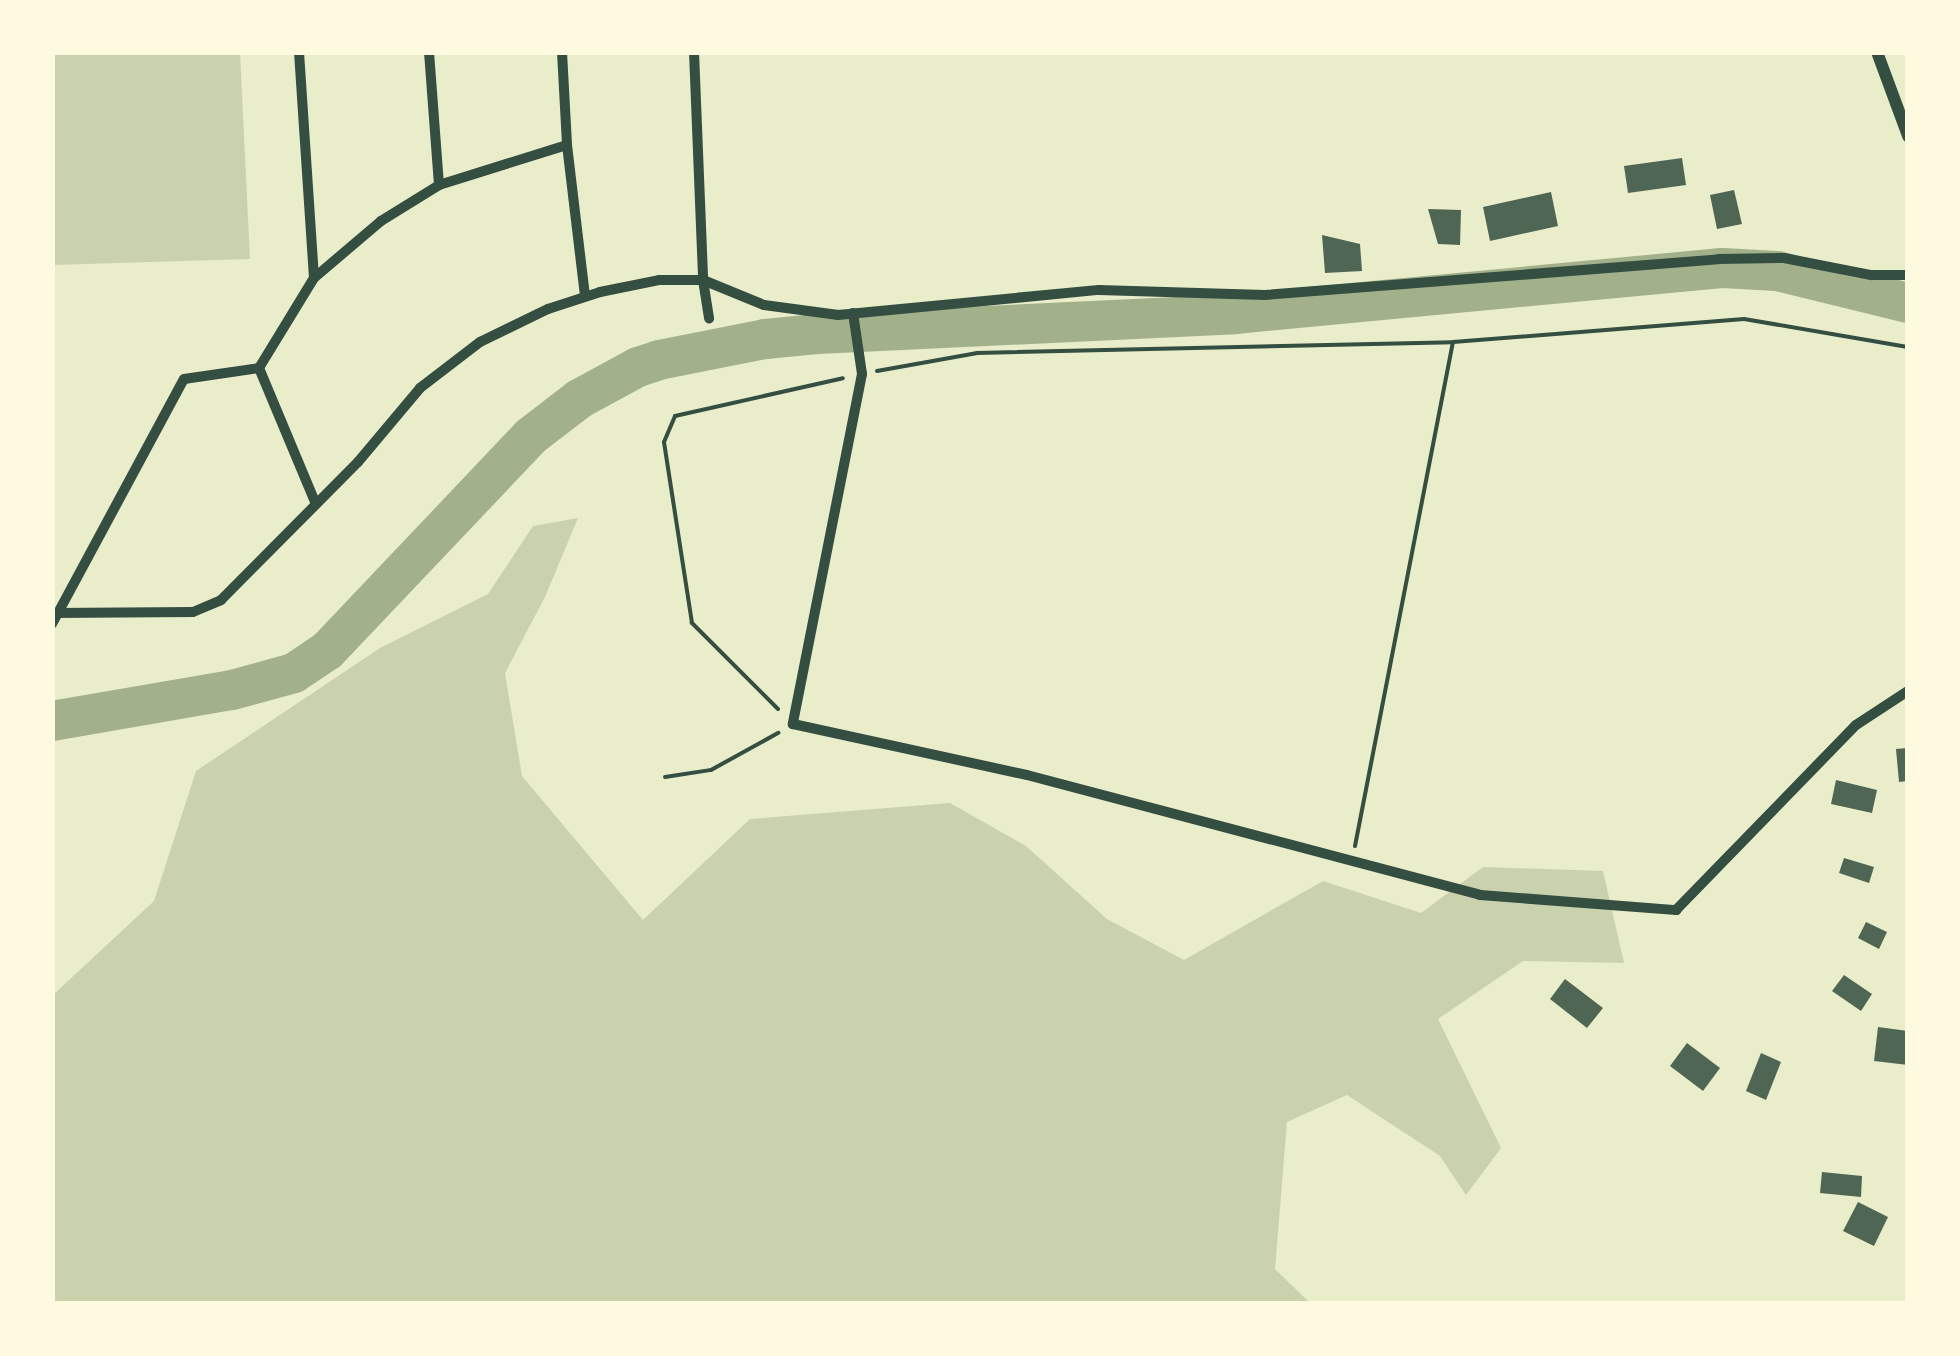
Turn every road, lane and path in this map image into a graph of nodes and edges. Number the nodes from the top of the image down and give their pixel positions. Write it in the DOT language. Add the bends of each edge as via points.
graph roads {
  1 [pos="299,52"];
  2 [pos="429,52"];
  3 [pos="562,52"];
  4 [pos="694,52"];
  5 [pos="1877,52"];
  6 [pos="1908,136"];
  7 [pos="567,145"];
  8 [pos="438,185"];
  9 [pos="1908,275"];
  10 [pos="314,278"];
  11 [pos="703,280"];
  12 [pos="585,296"];
  13 [pos="853,313"];
  14 [pos="710,319"];
  15 [pos="1454,342"];
  16 [pos="1908,347"];
  17 [pos="259,368"];
  18 [pos="862,374"];
  19 [pos="316,504"];
  20 [pos="54,617"];
  21 [pos="1908,690"];
  22 [pos="794,724"];
  23 [pos="665,777"];
  24 [pos="1352,861"];
  1 -- 10 [label="street"];
  2 -- 8 [label="street"];
  3 -- 7 [label="street"];
  4 -- 11 [label="street"];
  5 -- 6 [label="street"];
  7 -- 8 [label="street"];
  7 -- 12 [label="street"];
  8 -- 10 [label="street" via="381,221"];
  9 -- 13 [label="street" via="1871,275 1784,258 1718,258 1266,295 1099,290"];
  10 -- 17 [label="street"];
  11 -- 12 [label="street" via="659,280"];
  11 -- 13 [label="street" via="764,305 808,314"];
  11 -- 14 [label="street"];
  12 -- 19 [label="street" via="480,342 435,377"];
  13 -- 18 [label="street"];
  15 -- 16 [label="path" via="1744,319"];
  15 -- 18 [label="path" via="977,353"];
  15 -- 24 [label="path"];
  17 -- 19 [label="street"];
  17 -- 20 [label="street" via="184,380"];
  18 -- 22 [label="street"];
  18 -- 22 [label="path" via="675,416 664,442 692,623"];
  19 -- 20 [label="street" via="221,600 193,612"];
  21 -- 24 [label="street" via="1856,725 1676,910 1480,894"];
  22 -- 23 [label="path" via="711,770"];
  22 -- 24 [label="street" via="1027,775"];
}
